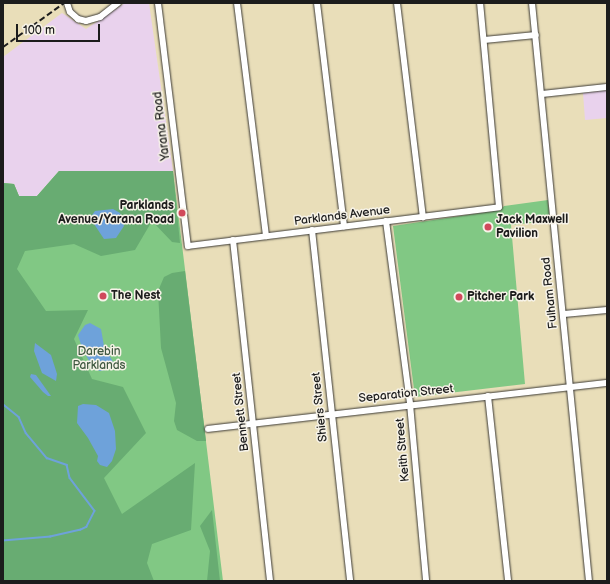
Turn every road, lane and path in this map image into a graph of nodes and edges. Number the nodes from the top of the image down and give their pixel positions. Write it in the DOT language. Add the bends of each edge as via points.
graph roads {
  1 [pos="67,3"];
  2 [pos="118,3"];
  3 [pos="158,3"];
  4 [pos="237,3"];
  5 [pos="317,3"];
  6 [pos="397,3"];
  7 [pos="480,3"];
  8 [pos="532,3"];
  9 [pos="536,35"];
  10 [pos="484,40"];
  11 [pos="607,87"];
  12 [pos="542,94"];
  13 [pos="424,217"];
  14 [pos="386,221"];
  15 [pos="344,226"];
  16 [pos="312,230"];
  17 [pos="266,236"];
  18 [pos="233,240"];
  19 [pos="188,246"];
  20 [pos="607,310"];
  21 [pos="564,314"];
  22 [pos="607,383"];
  23 [pos="570,387"];
  24 [pos="488,396"];
  25 [pos="410,404"];
  26 [pos="331,413"];
  27 [pos="253,422"];
  28 [pos="208,428"];
  29 [pos="270,581"];
  30 [pos="350,581"];
  31 [pos="426,581"];
  32 [pos="508,581"];
  33 [pos="589,581"];
  1 -- 2 [label="street" via="70,12 78,19 86,21 100,17"];
  3 -- 19 [label="street, Yarana Road"];
  4 -- 17 [label="street"];
  5 -- 15 [label="street"];
  6 -- 13 [label="street"];
  7 -- 10 [label="street"];
  8 -- 9 [label="street, Fulham Road"];
  9 -- 10 [label="street"];
  9 -- 12 [label="street, Fulham Road"];
  10 -- 13 [label="street, Parklands Avenue" via="499,207"];
  11 -- 12 [label="street"];
  12 -- 21 [label="street, Fulham Road"];
  13 -- 14 [label="street, Parklands Avenue"];
  14 -- 15 [label="street, Parklands Avenue"];
  14 -- 25 [label="street, Keith Street"];
  15 -- 16 [label="street, Parklands Avenue"];
  16 -- 17 [label="street, Parklands Avenue"];
  16 -- 26 [label="street, Shiers Street"];
  17 -- 18 [label="street, Parklands Avenue"];
  18 -- 19 [label="street, Parklands Avenue"];
  18 -- 27 [label="street, Bennett Street"];
  20 -- 21 [label="street"];
  21 -- 23 [label="street, Fulham Road"];
  22 -- 23 [label="street, Separation Street"];
  23 -- 24 [label="street, Separation Street"];
  23 -- 33 [label="street, Fulham Road"];
  24 -- 25 [label="street, Separation Street"];
  24 -- 32 [label="street"];
  25 -- 26 [label="street, Separation Street"];
  25 -- 31 [label="street, Keith Street"];
  26 -- 27 [label="street, Separation Street"];
  26 -- 30 [label="street, Shiers Street"];
  27 -- 28 [label="street, Separation Street"];
  27 -- 29 [label="street, Bennett Street"];
}
